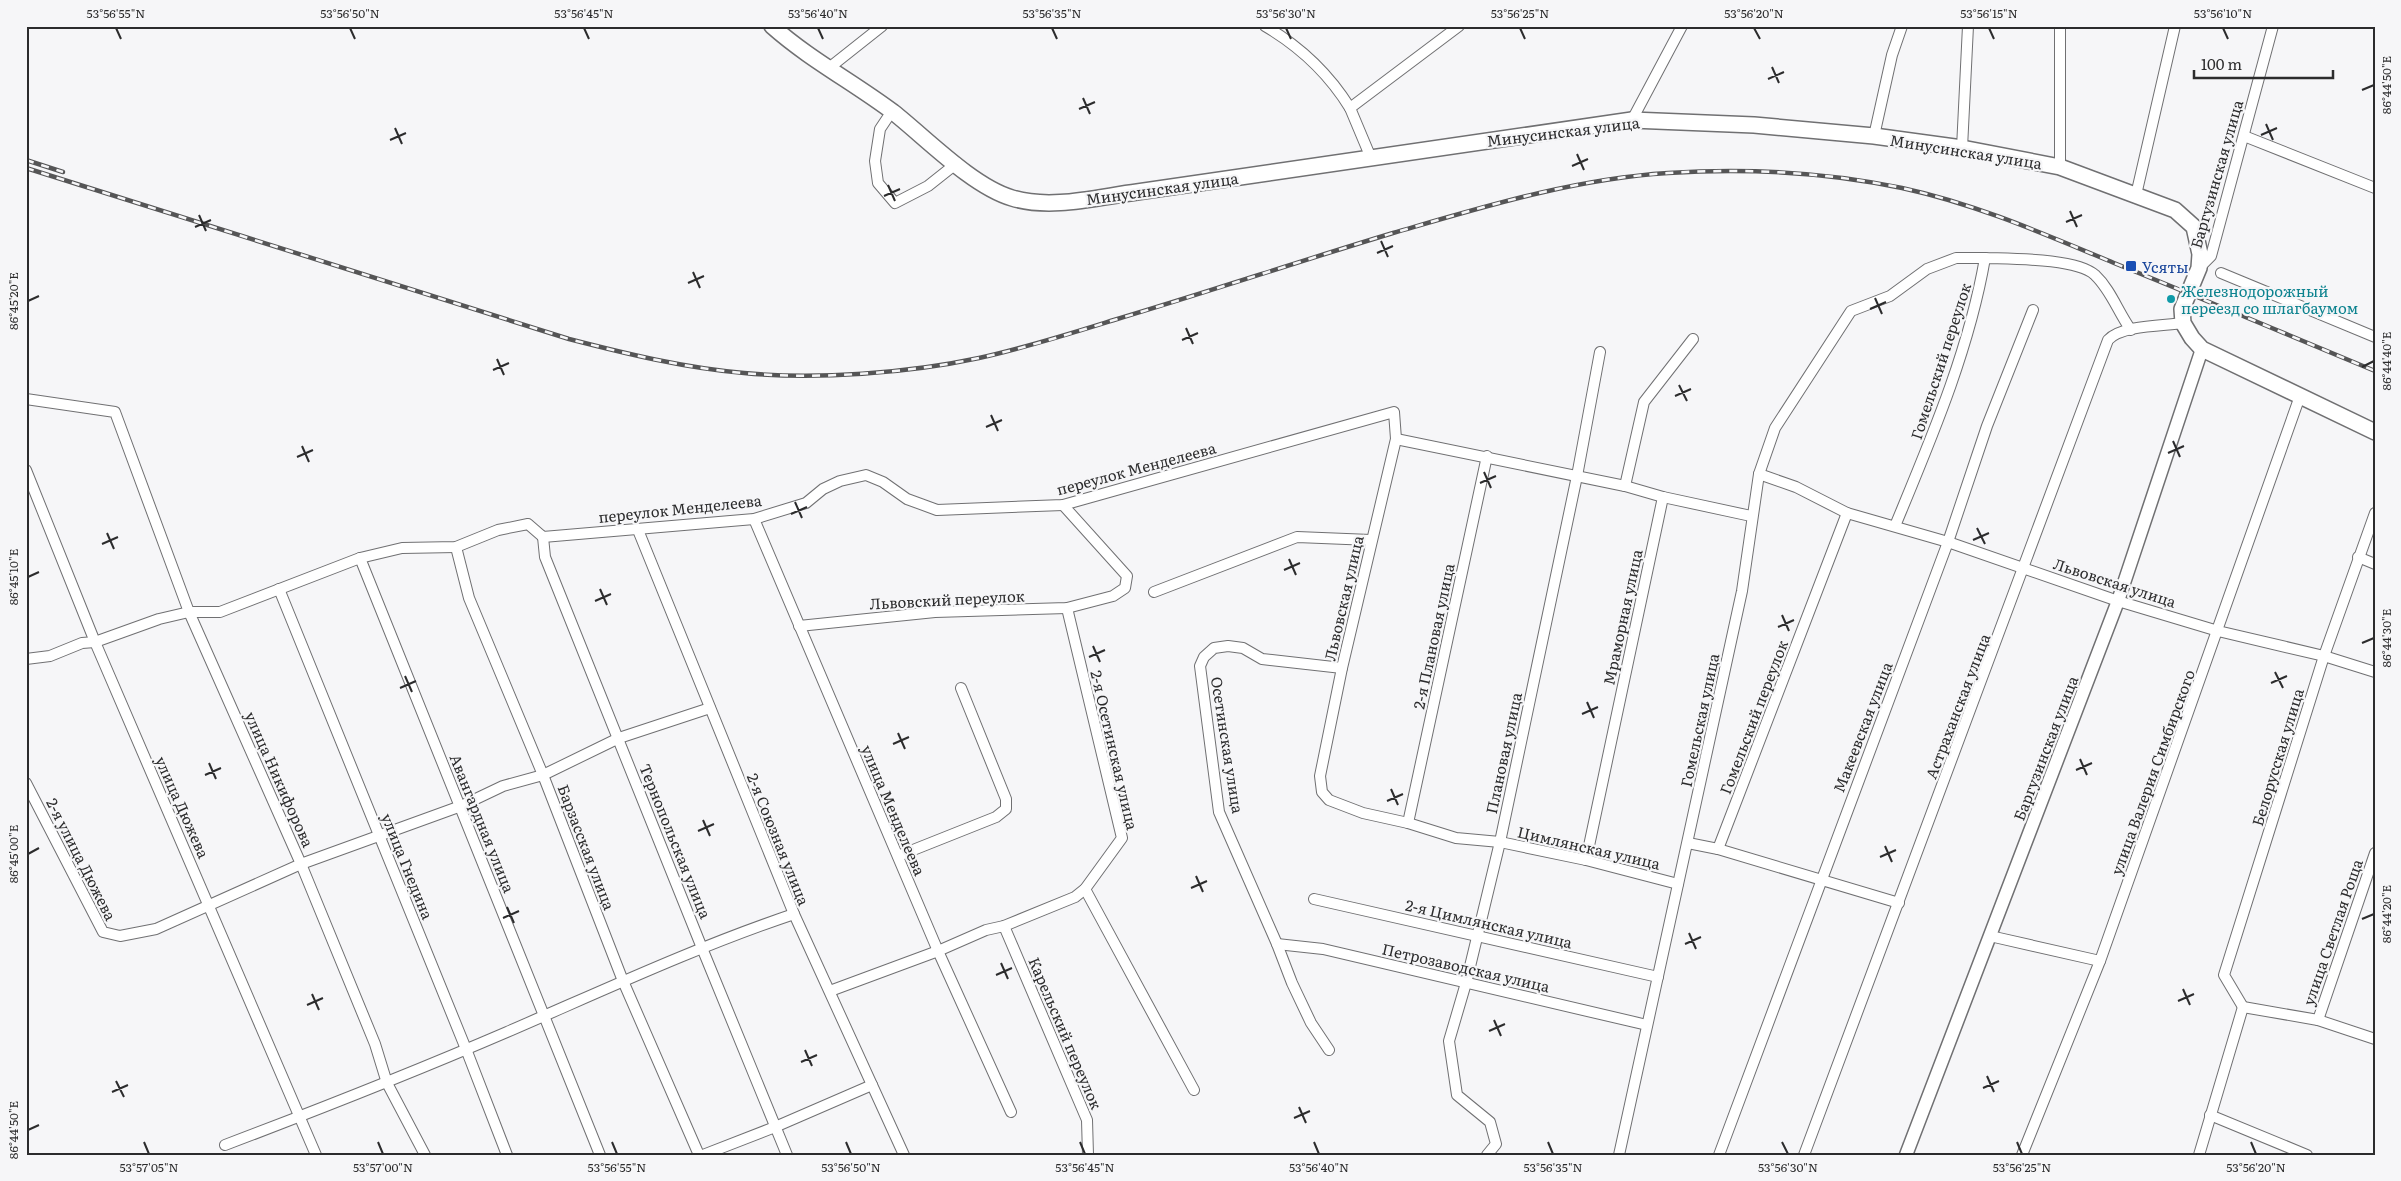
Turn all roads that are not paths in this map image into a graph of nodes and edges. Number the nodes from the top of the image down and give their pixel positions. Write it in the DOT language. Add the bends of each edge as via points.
graph roads {
  1 [pos="772,26"];
  2 [pos="882,26"];
  3 [pos="1265,26"];
  4 [pos="1459,26"];
  5 [pos="1682,26"];
  6 [pos="1902,26"];
  7 [pos="1968,26"];
  8 [pos="2060,26"];
  9 [pos="2175,26"];
  10 [pos="2273,26"];
  11 [pos="830,68"];
  12 [pos="1350,108"];
  13 [pos="892,111"];
  14 [pos="1632,120"];
  15 [pos="1874,136"];
  16 [pos="2244,136"];
  17 [pos="1962,148"];
  18 [pos="1371,158"];
  19 [pos="957,163"];
  20 [pos="2060,167"];
  21 [pos="2375,188"];
  22 [pos="2136,195"];
  23 [pos="1985,258"];
  24 [pos="2199,268"];
  25 [pos="2221,273"];
  26 [pos="2033,310"];
  27 [pos="2183,323"];
  28 [pos="2131,330"];
  29 [pos="2375,337"];
  30 [pos="1693,338"];
  31 [pos="2202,349"];
  32 [pos="1600,352"];
  33 [pos="2300,396"];
  34 [pos="26,399"];
  35 [pos="1394,412"];
  36 [pos="2375,432"];
  37 [pos="1396,439"];
  38 [pos="1486,456"];
  39 [pos="26,470"];
  40 [pos="1759,474"];
  41 [pos="1577,476"];
  42 [pos="1625,486"];
  43 [pos="1663,497"];
  44 [pos="1063,505"];
  45 [pos="1847,513"];
  46 [pos="2375,513"];
  47 [pos="1751,516"];
  48 [pos="754,518"];
  49 [pos="1895,526"];
  50 [pos="638,530"];
  51 [pos="543,537"];
  52 [pos="1371,540"];
  53 [pos="1948,542"];
  54 [pos="456,548"];
  55 [pos="2358,557"];
  56 [pos="360,558"];
  57 [pos="2375,564"];
  58 [pos="2025,568"];
  59 [pos="279,589"];
  60 [pos="1154,592"];
  61 [pos="2118,601"];
  62 [pos="1067,608"];
  63 [pos="189,612"];
  64 [pos="799,626"];
  65 [pos="2218,631"];
  66 [pos="95,642"];
  67 [pos="2324,656"];
  68 [pos="26,659"];
  69 [pos="1342,668"];
  70 [pos="2375,672"];
  71 [pos="961,688"];
  72 [pos="710,708"];
  73 [pos="619,738"];
  74 [pos="543,775"];
  75 [pos="26,783"];
  76 [pos="1322,792"];
  77 [pos="461,806"];
  78 [pos="1408,822"];
  79 [pos="379,835"];
  80 [pos="1500,842"];
  81 [pos="1688,843"];
  82 [pos="1718,849"];
  83 [pos="2375,853"];
  84 [pos="898,856"];
  85 [pos="1586,860"];
  86 [pos="301,864"];
  87 [pos="1821,881"];
  88 [pos="1678,884"];
  89 [pos="1085,889"];
  90 [pos="1314,899"];
  91 [pos="1899,904"];
  92 [pos="210,906"];
  93 [pos="794,914"];
  94 [pos="1004,926"];
  95 [pos="1477,936"];
  96 [pos="1990,936"];
  97 [pos="1277,944"];
  98 [pos="702,948"];
  99 [pos="938,951"];
  100 [pos="2100,961"];
  101 [pos="1658,977"];
  102 [pos="623,981"];
  103 [pos="1466,983"];
  104 [pos="830,991"];
  105 [pos="2243,1007"];
  106 [pos="543,1016"];
  107 [pos="2318,1020"];
  108 [pos="1647,1025"];
  109 [pos="2375,1039"];
  110 [pos="466,1049"];
  111 [pos="1329,1050"];
  112 [pos="387,1083"];
  113 [pos="872,1085"];
  114 [pos="1194,1090"];
  115 [pos="1011,1112"];
  116 [pos="2210,1115"];
  117 [pos="300,1117"];
  118 [pos="775,1127"];
  119 [pos="225,1145"];
  120 [pos="316,1155"];
  121 [pos="425,1155"];
  122 [pos="507,1155"];
  123 [pos="600,1155"];
  124 [pos="699,1155"];
  125 [pos="703,1155"];
  126 [pos="787,1155"];
  127 [pos="904,1155"];
  128 [pos="1088,1155"];
  129 [pos="1487,1155"];
  130 [pos="1619,1155"];
  131 [pos="1719,1155"];
  132 [pos="1804,1155"];
  133 [pos="1906,1155"];
  134 [pos="2022,1155"];
  135 [pos="2199,1155"];
  136 [pos="2307,1155"];
  1 -- 11 [label="main road, Минусинская улица" via="792,45"];
  2 -- 11 [label="street"];
  3 -- 12 [label="street" via="1292,43 1314,64 1342,94"];
  4 -- 12 [label="street"];
  5 -- 14 [label="street"];
  6 -- 15 [label="street" via="1892,55"];
  7 -- 17 [label="street"];
  8 -- 20 [label="street"];
  9 -- 22 [label="street"];
  10 -- 16 [label="street, Баргузинская улица"];
  11 -- 13 [label="main road, Минусинская улица"];
  12 -- 18 [label="street"];
  13 -- 19 [label="main road, Минусинская улица"];
  13 -- 19 [label="street" via="880,129 875,161 878,182 895,203 928,186"];
  14 -- 15 [label="main road, Минусинская улица" via="1754,125"];
  14 -- 18 [label="main road, Минусинская улица"];
  15 -- 17 [label="main road, Минусинская улица"];
  16 -- 21 [label="street"];
  16 -- 24 [label="street, Баргузинская улица" via="2211,256"];
  17 -- 20 [label="main road, Минусинская улица"];
  18 -- 19 [label="main road, Минусинская улица" via="1052,202 1012,198 985,186"];
  20 -- 22 [label="main road, Минусинская улица"];
  22 -- 24 [label="main road, Минусинская улица" via="2175,210 2194,227 2200,254"];
  23 -- 28 [label="street" via="2072,265 2094,274 2111,295"];
  23 -- 40 [label="street, Гомельская улица" via="1956,258 1927,269 1890,296 1851,311 1775,428"];
  23 -- 49 [label="street, Гомельский переулок" via="1979,296 1936,428"];
  24 -- 27 [label="main road, Минусинская улица" via="2182,309"];
  25 -- 29 [label="street"];
  26 -- 53 [label="street, Макеевская улица" via="1986,426"];
  27 -- 28 [label="street, Астраханская улица"];
  27 -- 31 [label="main road"];
  28 -- 58 [label="street, Астраханская улица" via="2114,334 2108,340"];
  30 -- 42 [label="street" via="1644,402"];
  31 -- 33 [label="main road"];
  31 -- 61 [label="street, Баргузинская улица"];
  32 -- 41 [label="street, Плановая улица"];
  33 -- 36 [label="main road"];
  33 -- 65 [label="street, улица Валерия Симбирского"];
  34 -- 63 [label="street, улица Никифорова" via="115,412"];
  35 -- 37 [label="street, Львовская улица"];
  35 -- 44 [label="street, переулок Менделеева"];
  37 -- 38 [label="street"];
  37 -- 52 [label="street, Львовская улица"];
  38 -- 41 [label="street"];
  38 -- 78 [label="street, 2-я Плановая улица"];
  39 -- 66 [label="street, улица Дюжева"];
  40 -- 45 [label="street, Львовская улица" via="1796,487"];
  40 -- 47 [label="street, Гомельская улица"];
  41 -- 42 [label="street"];
  41 -- 80 [label="street, Плановая улица"];
  42 -- 43 [label="street"];
  43 -- 47 [label="street"];
  43 -- 85 [label="street, Мраморная улица"];
  44 -- 48 [label="street, переулок Менделеева" via="937,510 907,499 883,482 866,475 823,489 806,504"];
  44 -- 62 [label="street, Львовский переулок" via="1127,576 1125,588 1113,596"];
  45 -- 49 [label="street, Львовская улица"];
  45 -- 82 [label="street, Гомельский переулок"];
  46 -- 55 [label="street, Белорусская улица"];
  47 -- 81 [label="street, Гомельская улица" via="1742,590"];
  48 -- 50 [label="street, переулок Менделеева"];
  48 -- 64 [label="street, улица Менделеева"];
  49 -- 53 [label="street, Львовская улица"];
  50 -- 51 [label="street, переулок Менделеева"];
  50 -- 72 [label="street, 2-я Союзная улица"];
  51 -- 54 [label="street" via="528,524 498,530"];
  51 -- 73 [label="street, Тернопольская улица" via="545,557"];
  52 -- 60 [label="street" via="1297,537"];
  52 -- 69 [label="street, Львовская улица"];
  53 -- 58 [label="street, Львовская улица"];
  53 -- 87 [label="street, Макеевская улица"];
  54 -- 56 [label="street" via="402,548"];
  54 -- 74 [label="street, Барзасская улица" via="469,598"];
  55 -- 57 [label="street"];
  55 -- 67 [label="street, Белорусская улица"];
  56 -- 59 [label="street"];
  56 -- 77 [label="street, Авангардная улица"];
  58 -- 61 [label="street, Львовская улица"];
  58 -- 91 [label="street, Астраханская улица"];
  59 -- 63 [label="street" via="220,612"];
  59 -- 79 [label="street, улица Гнедина"];
  61 -- 65 [label="street, Львовская улица"];
  61 -- 96 [label="street, Баргузинская улица"];
  62 -- 64 [label="street, Львовский переулок" via="934,612"];
  62 -- 89 [label="street, 2-я Осетинская улица" via="1122,838"];
  63 -- 66 [label="street"];
  63 -- 86 [label="street, улица Никифорова"];
  64 -- 84 [label="street, улица Менделеева"];
  65 -- 67 [label="street, Львовская улица"];
  65 -- 100 [label="street, улица Валерия Симбирского"];
  66 -- 68 [label="street" via="82,643 50,656"];
  66 -- 92 [label="street, улица Дюжева"];
  67 -- 70 [label="street, Львовская улица"];
  67 -- 105 [label="street, Белорусская улица" via="2224,975"];
  69 -- 76 [label="street, Львовская улица" via="1320,776"];
  69 -- 97 [label="street, Осетинская улица" via="1262,659 1243,648 1228,646 1214,648 1204,656 1200,666 1219,812"];
  71 -- 84 [label="street" via="1006,799 1006,809 996,817"];
  72 -- 73 [label="street"];
  72 -- 93 [label="street, 2-я Союзная улица"];
  73 -- 74 [label="street"];
  73 -- 98 [label="street, Тернопольская улица"];
  74 -- 77 [label="street" via="503,786"];
  74 -- 102 [label="street, Барзасская улица"];
  75 -- 92 [label="street, 2-я улица Дюжева" via="103,932 120,936 156,929"];
  76 -- 78 [label="street, Цимлянская улица" via="1329,800 1363,814"];
  77 -- 79 [label="street"];
  77 -- 106 [label="street, Авангардная улица"];
  78 -- 80 [label="street, Цимлянская улица" via="1456,838"];
  79 -- 86 [label="street"];
  79 -- 110 [label="street, улица Гнедина"];
  80 -- 85 [label="street, Цимлянская улица"];
  80 -- 95 [label="street, Плановая улица"];
  81 -- 82 [label="street"];
  81 -- 88 [label="street, Гомельская улица"];
  82 -- 87 [label="street"];
  83 -- 107 [label="street, улица Светлая Роща"];
  84 -- 99 [label="street, улица Менделеева"];
  85 -- 88 [label="street, Цимлянская улица"];
  86 -- 92 [label="street"];
  86 -- 112 [label="street, улица Никифорова" via="375,1044"];
  87 -- 91 [label="street"];
  87 -- 131 [label="street, Макеевская улица"];
  88 -- 101 [label="street, Гомельская улица"];
  89 -- 94 [label="street" via="1075,897"];
  89 -- 114 [label="street"];
  90 -- 95 [label="street, 2-я Цимлянская улица"];
  91 -- 132 [label="street, Астраханская улица"];
  92 -- 117 [label="street, улица Дюжева"];
  93 -- 98 [label="street"];
  93 -- 104 [label="street, 2-я Союзная улица"];
  94 -- 99 [label="street" via="986,930"];
  94 -- 128 [label="street, Карельский переулок" via="1086,1120"];
  95 -- 101 [label="street, 2-я Цимлянская улица"];
  95 -- 103 [label="street, Плановая улица"];
  96 -- 100 [label="street"];
  96 -- 133 [label="street, Баргузинская улица"];
  97 -- 103 [label="street, Петрозаводская улица" via="1323,950"];
  97 -- 111 [label="street, Осетинская улица" via="1311,1023"];
  98 -- 102 [label="street"];
  98 -- 118 [label="street, Тернопольская улица"];
  99 -- 104 [label="street"];
  99 -- 115 [label="street, улица Менделеева"];
  100 -- 134 [label="street, улица Валерия Симбирского"];
  101 -- 108 [label="street, Гомельская улица"];
  102 -- 106 [label="street"];
  102 -- 124 [label="street, Барзасская улица"];
  103 -- 108 [label="street, Петрозаводская улица"];
  103 -- 129 [label="street, Плановая улица" via="1449,1041 1458,1095 1490,1122 1496,1144"];
  104 -- 113 [label="street, 2-я Союзная улица"];
  105 -- 107 [label="street"];
  105 -- 116 [label="street"];
  106 -- 110 [label="street"];
  106 -- 123 [label="street, Авангардная улица"];
  107 -- 109 [label="street"];
  108 -- 130 [label="street, Гомельская улица"];
  110 -- 112 [label="street"];
  110 -- 122 [label="street, улица Гнедина"];
  112 -- 117 [label="street"];
  112 -- 121 [label="street, улица Никифорова"];
  113 -- 118 [label="street"];
  113 -- 127 [label="street, 2-я Союзная улица"];
  116 -- 135 [label="street"];
  116 -- 136 [label="street"];
  117 -- 119 [label="street"];
  117 -- 120 [label="street, улица Дюжева"];
  118 -- 125 [label="street"];
  118 -- 126 [label="street, Тернопольская улица"];
}
